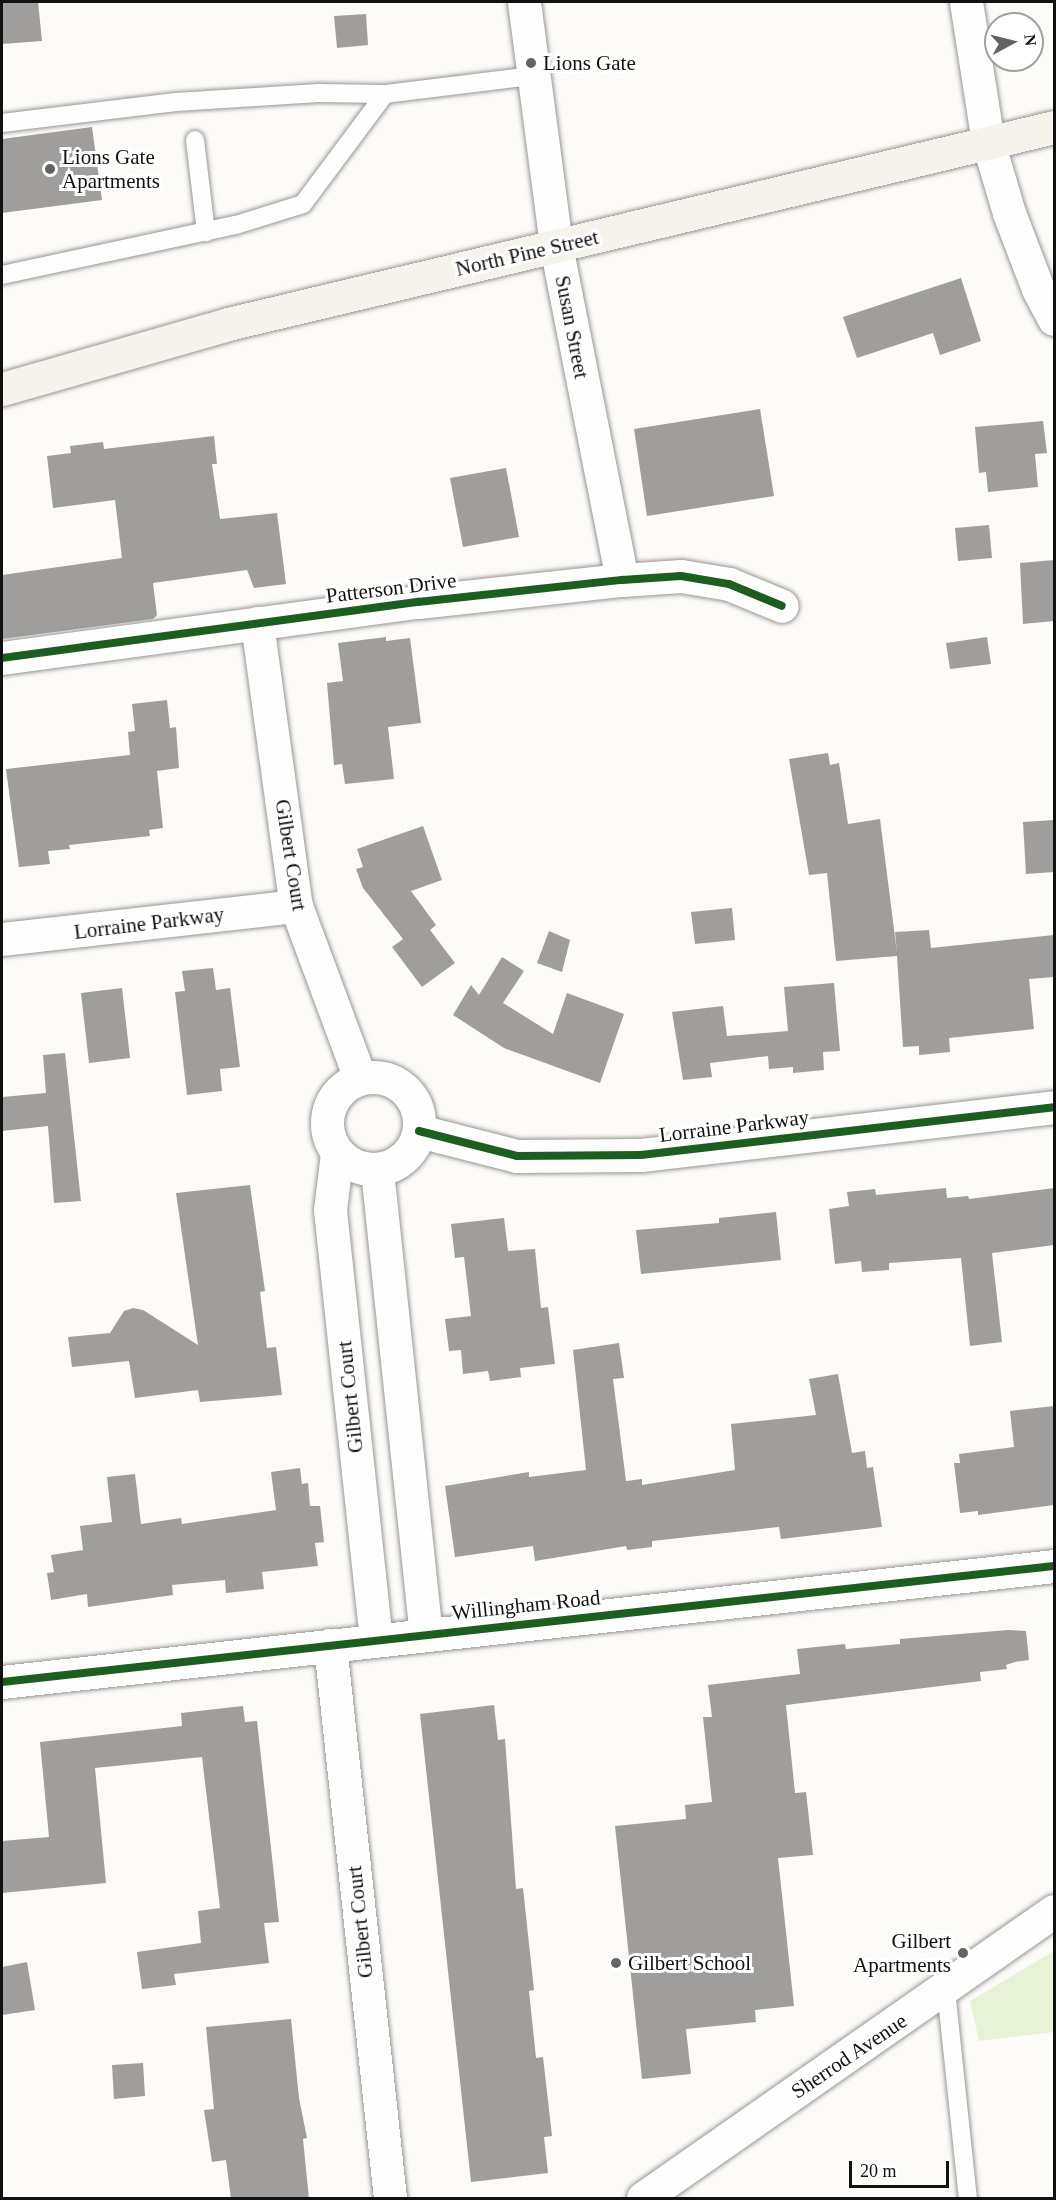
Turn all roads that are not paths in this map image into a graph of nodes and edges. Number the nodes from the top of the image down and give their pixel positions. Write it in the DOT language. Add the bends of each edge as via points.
graph roads {
  1 [pos="524,2"];
  2 [pos="966,2"];
  3 [pos="532,75"];
  4 [pos="385,94"];
  5 [pos="2,123"];
  6 [pos="1054,127"];
  7 [pos="195,140"];
  8 [pos="988,142"];
  9 [pos="206,232"];
  10 [pos="556,246"];
  11 [pos="2,275"];
  12 [pos="1054,319"];
  13 [pos="2,389"];
  14 [pos="622,580"];
  15 [pos="782,606"];
  16 [pos="257,623"];
  17 [pos="2,658"];
  18 [pos="296,906"];
  19 [pos="2,939"];
  20 [pos="360,1078"];
  21 [pos="1054,1107"];
  22 [pos="419,1131"];
  23 [pos="337,1153"];
  24 [pos="377,1170"];
  25 [pos="402,1406"];
  26 [pos="352,1413"];
  27 [pos="1054,1566"];
  28 [pos="426,1634"];
  29 [pos="376,1640"];
  30 [pos="330,1645"];
  31 [pos="2,1682"];
  32 [pos="1054,1911"];
  33 [pos="946,1990"];
  34 [pos="390,2199"];
  35 [pos="643,2199"];
  36 [pos="968,2199"];
  1 -- 3 [label="street, Susan Street"];
  2 -- 8 [label="street"];
  3 -- 4 [label="lane"];
  3 -- 10 [label="street, Susan Street"];
  4 -- 5 [label="lane" via="319,93 176,102"];
  4 -- 9 [label="lane" via="303,204"];
  6 -- 8 [label="main road, North Pine Street"];
  7 -- 9 [label="lane"];
  8 -- 10 [label="main road, North Pine Street"];
  8 -- 12 [label="street" via="1009,213 1038,289"];
  9 -- 11 [label="lane"];
  10 -- 13 [label="main road, North Pine Street" via="228,324"];
  10 -- 14 [label="street, Susan Street"];
  14 -- 15 [label="street, Patterson Drive" via="681,576 729,584"];
  14 -- 16 [label="street, Patterson Drive"];
  16 -- 17 [label="street, Patterson Drive"];
  16 -- 18 [label="street, Gilbert Court"];
  18 -- 19 [label="street, Lorraine Parkway"];
  18 -- 20 [label="street, Gilbert Court"];
  20 -- 22 [label="street" via="391,1080 404,1089 414,1101"];
  20 -- 23 [label="street" via="335,1096 328,1110 327,1132"];
  21 -- 22 [label="street, Lorraine Parkway" via="641,1155 517,1156"];
  22 -- 24 [label="street" via="405,1158"];
  23 -- 24 [label="street" via="362,1169"];
  23 -- 26 [label="street, Gilbert Court" via="330,1210"];
  24 -- 25 [label="street"];
  25 -- 26 [label="street"];
  25 -- 28 [label="street"];
  26 -- 29 [label="street, Gilbert Court"];
  27 -- 28 [label="street, Willingham Road"];
  28 -- 29 [label="street, Willingham Road"];
  29 -- 30 [label="street, Willingham Road"];
  30 -- 31 [label="street, Willingham Road"];
  30 -- 34 [label="street, Gilbert Court"];
  32 -- 33 [label="street, Sherrod Avenue"];
  33 -- 35 [label="street, Sherrod Avenue"];
  33 -- 36 [label="lane"];
}
